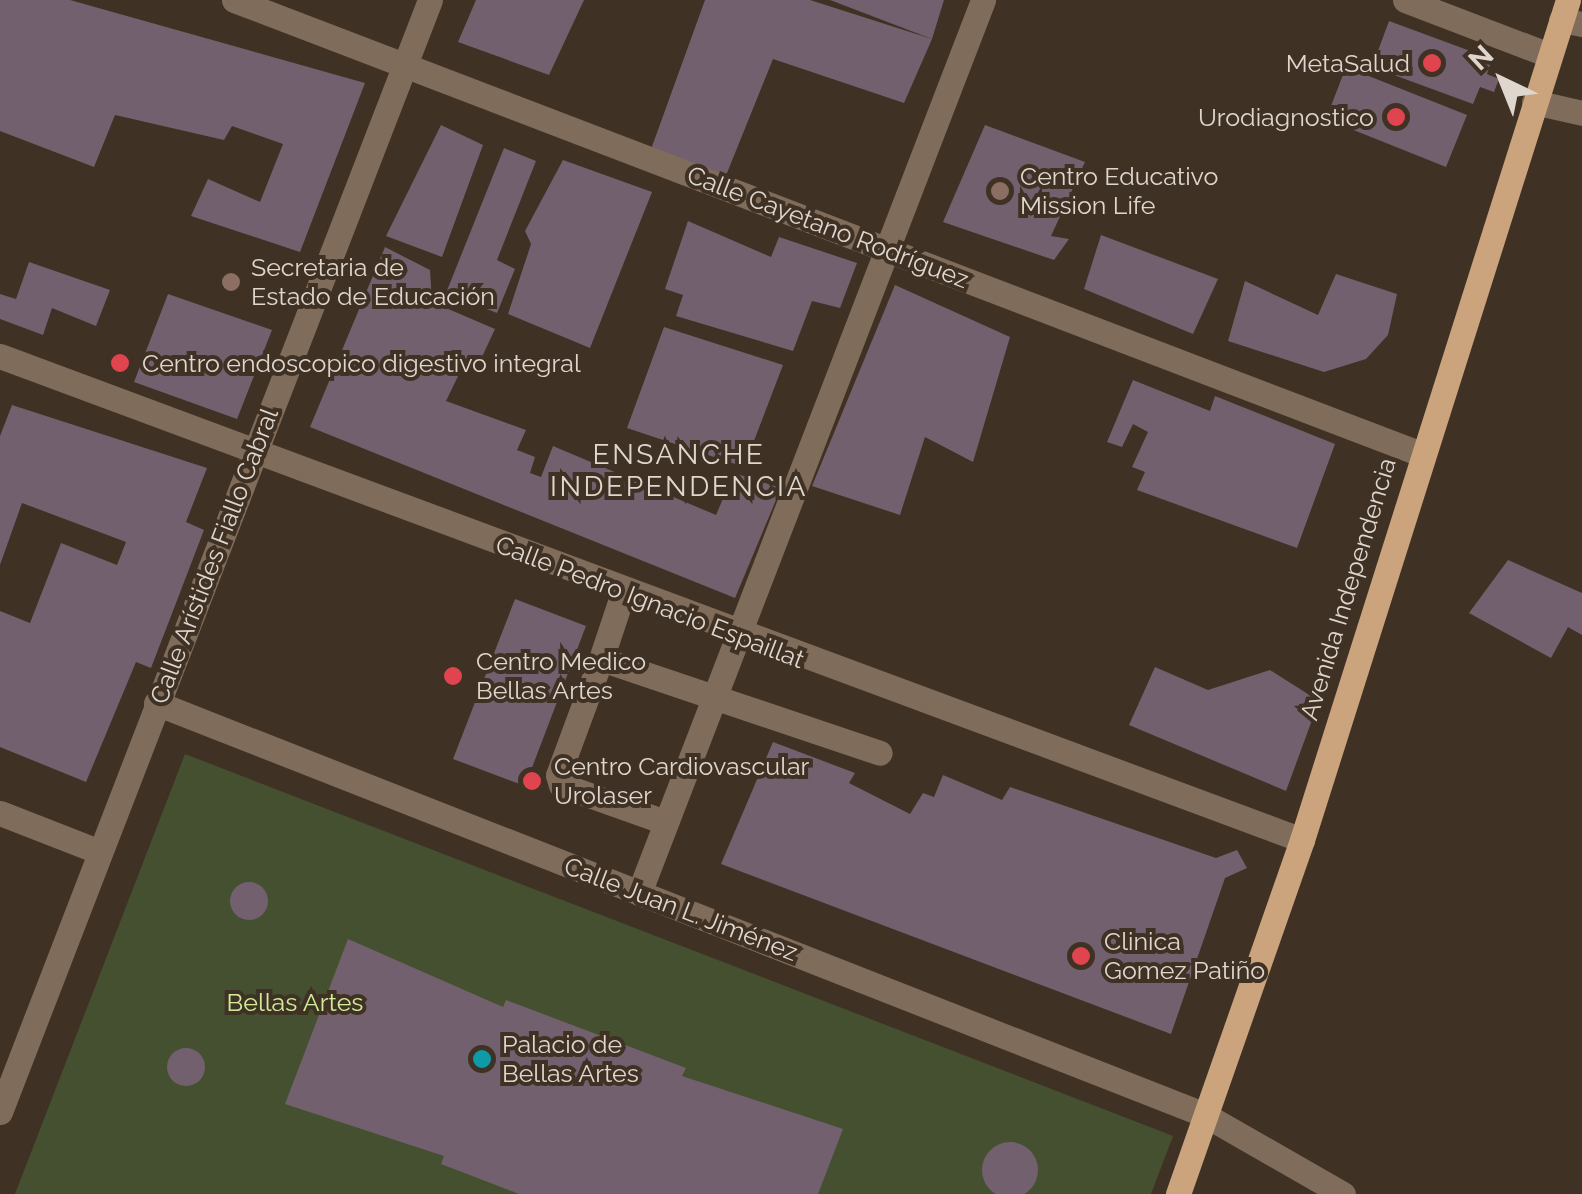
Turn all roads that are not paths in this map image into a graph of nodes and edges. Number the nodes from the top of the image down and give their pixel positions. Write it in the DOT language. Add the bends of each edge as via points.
graph roads {
  1 [pos="234,0"];
  2 [pos="430,0"];
  3 [pos="984,0"];
  4 [pos="1405,0"];
  5 [pos="1570,15"];
  6 [pos="1549,55"];
  7 [pos="405,65"];
  8 [pos="1534,102"];
  9 [pos="1582,113"];
  10 [pos="886,249"];
  11 [pos="0,356"];
  12 [pos="255,453"];
  13 [pos="1421,454"];
  14 [pos="623,593"];
  15 [pos="736,636"];
  16 [pos="602,659"];
  17 [pos="714,694"];
  18 [pos="156,703"];
  19 [pos="880,753"];
  20 [pos="0,813"];
  21 [pos="665,822"];
  22 [pos="1302,840"];
  23 [pos="100,852"];
  24 [pos="639,893"];
  25 [pos="0,1112"];
  26 [pos="1206,1116"];
  27 [pos="1309,1185"];
  28 [pos="1178,1194"];
  29 [pos="1344,1194"];
  1 -- 7 [label="street, Calle Cayetano Rodríguez"];
  2 -- 7 [label="street, Calle Arístides Fiallo Cabral"];
  3 -- 10 [label="street"];
  4 -- 6 [label="street"];
  5 -- 6 [label="main road, Avenida Independencia"];
  6 -- 8 [label="main road, Avenida Independencia"];
  7 -- 10 [label="street, Calle Cayetano Rodríguez"];
  7 -- 12 [label="street, Calle Arístides Fiallo Cabral"];
  8 -- 9 [label="street"];
  8 -- 13 [label="main road, Avenida Independencia"];
  10 -- 13 [label="street, Calle Cayetano Rodríguez"];
  10 -- 15 [label="street"];
  11 -- 12 [label="street, Calle Pedro Ignacio Espaillat"];
  12 -- 14 [label="street, Calle Pedro Ignacio Espaillat"];
  12 -- 18 [label="street, Calle Arístides Fiallo Cabral"];
  13 -- 22 [label="main road, Avenida Independencia"];
  14 -- 15 [label="street, Calle Pedro Ignacio Espaillat"];
  14 -- 16 [label="street"];
  15 -- 17 [label="street"];
  15 -- 22 [label="street, Calle Pedro Ignacio Espaillat"];
  16 -- 17 [label="street"];
  16 -- 21 [label="street" via="558,775 562,785"];
  17 -- 19 [label="street"];
  17 -- 21 [label="street"];
  18 -- 23 [label="street, Calle Arístides Fiallo Cabral"];
  18 -- 24 [label="street, Calle Juan L. Jiménez"];
  20 -- 23 [label="street"];
  21 -- 24 [label="street"];
  22 -- 26 [label="main road, Avenida Independencia"];
  23 -- 25 [label="street, Calle Arístides Fiallo Cabral"];
  24 -- 26 [label="street, Calle Juan L. Jiménez"];
  26 -- 27 [label="street, Calle Juan L. Jiménez"];
  26 -- 28 [label="main road, Avenida Independencia"];
  27 -- 29 [label="street, Calle Juan L. Jiménez"];
}
